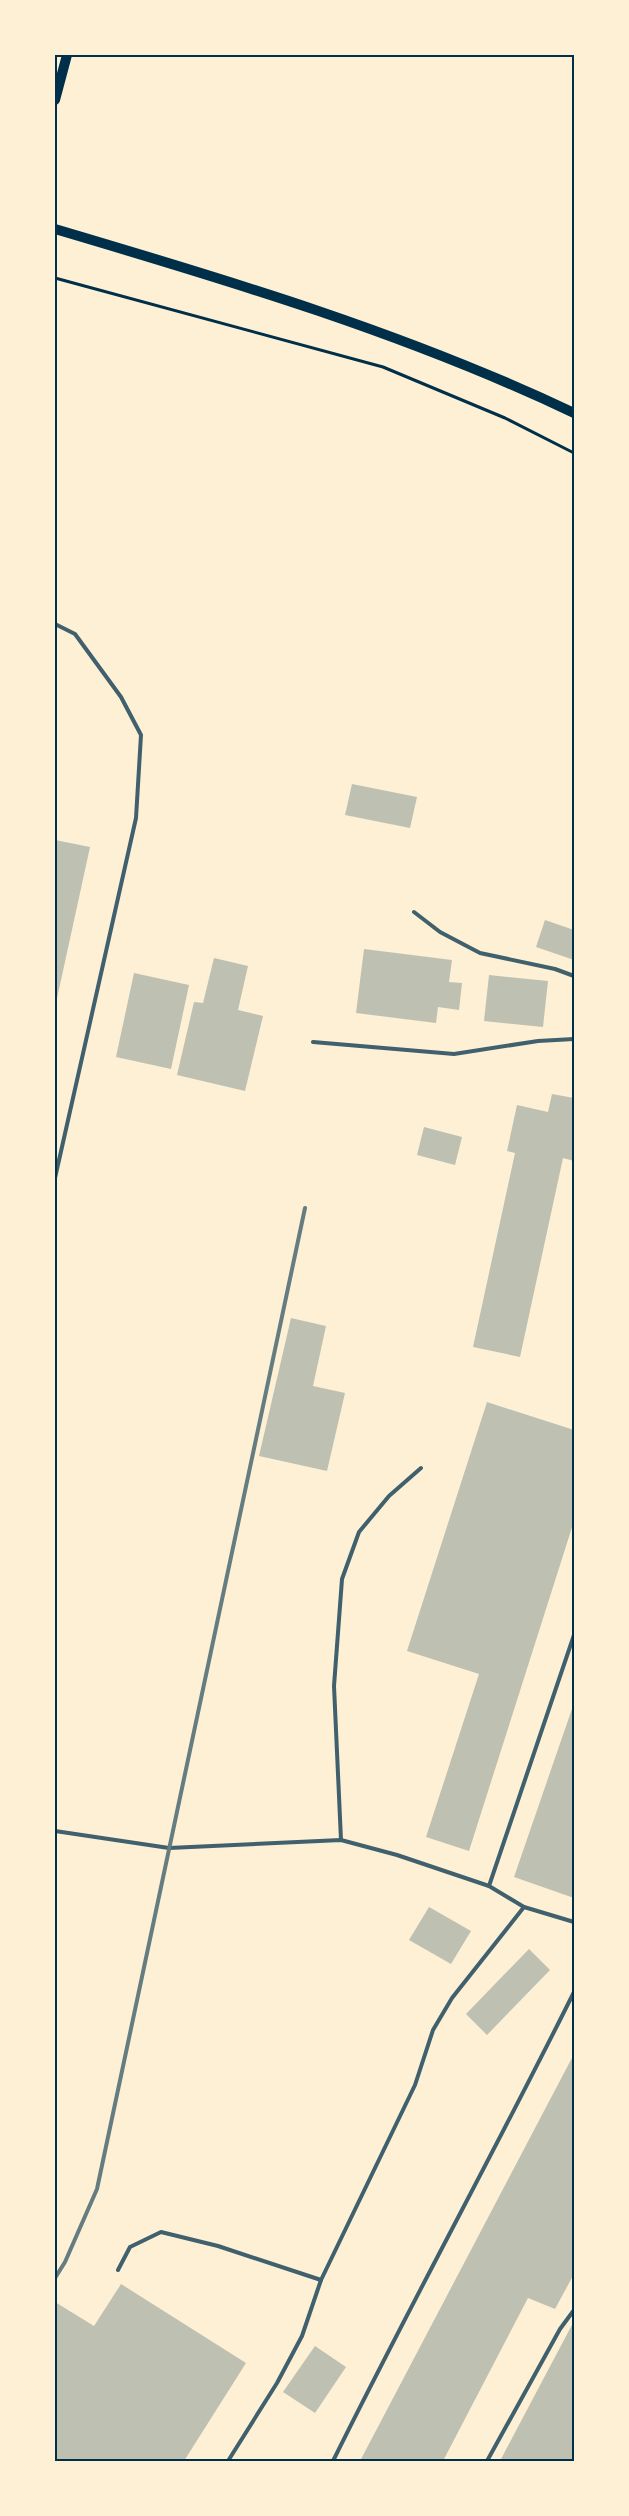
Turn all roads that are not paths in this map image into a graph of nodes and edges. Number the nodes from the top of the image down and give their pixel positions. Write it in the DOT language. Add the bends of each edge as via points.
graph roads {
  1 [pos="67,55"];
  2 [pos="55,100"];
  3 [pos="55,229"];
  4 [pos="574,413"];
  5 [pos="55,624"];
  6 [pos="414,912"];
  7 [pos="574,976"];
  8 [pos="574,1039"];
  9 [pos="313,1042"];
  10 [pos="55,1178"];
  11 [pos="421,1468"];
  12 [pos="574,1635"];
  13 [pos="55,1831"];
  14 [pos="341,1840"];
  15 [pos="489,1886"];
  16 [pos="524,1907"];
  17 [pos="574,1922"];
  18 [pos="574,1992"];
  19 [pos="118,2270"];
  20 [pos="321,2280"];
  21 [pos="574,2310"];
  22 [pos="228,2461"];
  23 [pos="333,2461"];
  24 [pos="487,2461"];
  1 -- 2 [label="main road"];
  3 -- 4 [label="main road" via="211,275 453,359"];
  5 -- 10 [label="lane" via="75,634 121,697 140,735 136,818"];
  6 -- 7 [label="lane" via="440,932 480,953 555,968"];
  8 -- 9 [label="lane" via="454,1054"];
  11 -- 14 [label="lane" via="389,1496 359,1532 342,1579 334,1686"];
  12 -- 15 [label="lane"];
  13 -- 14 [label="lane" via="169,1848"];
  14 -- 15 [label="lane"];
  15 -- 16 [label="lane"];
  16 -- 17 [label="lane"];
  16 -- 20 [label="lane" via="452,1998 433,2030 415,2085"];
  18 -- 23 [label="lane"];
  19 -- 20 [label="lane" via="130,2247 161,2232 218,2246"];
  20 -- 22 [label="lane" via="302,2336"];
  21 -- 24 [label="lane" via="560,2329"];
}
